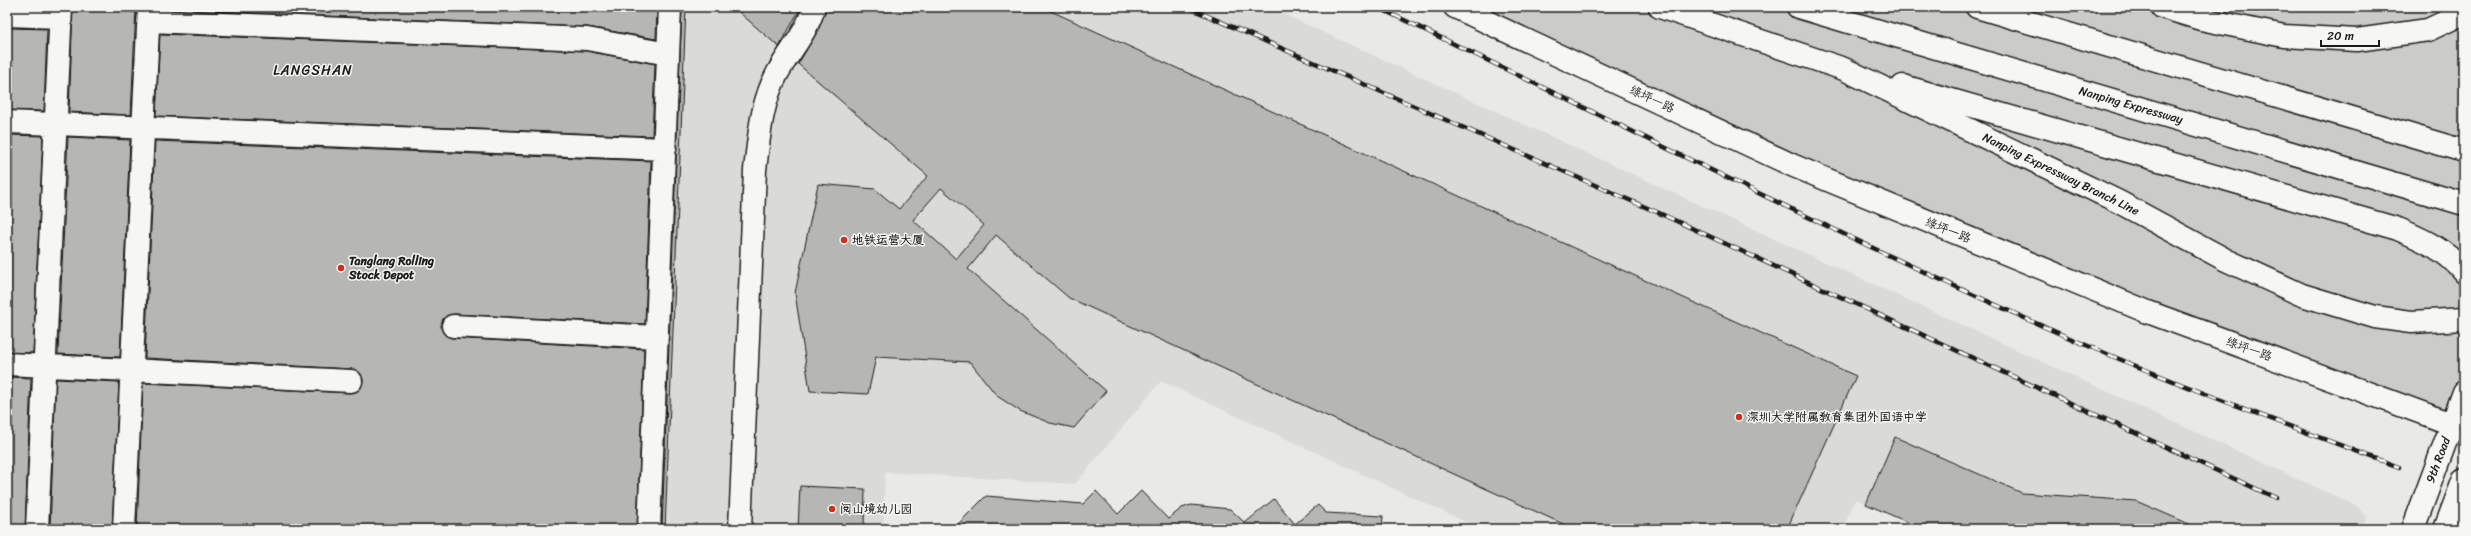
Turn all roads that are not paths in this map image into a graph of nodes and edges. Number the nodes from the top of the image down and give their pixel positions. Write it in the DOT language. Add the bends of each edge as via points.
graph roads {
  1 [pos="670,7"];
  2 [pos="814,7"];
  3 [pos="1455,7"];
  4 [pos="1660,7"];
  5 [pos="1798,7"];
  6 [pos="1977,7"];
  7 [pos="2162,7"];
  8 [pos="60,12"];
  9 [pos="149,14"];
  10 [pos="2464,14"];
  11 [pos="7,15"];
  12 [pos="668,54"];
  13 [pos="1844,69"];
  14 [pos="7,122"];
  15 [pos="55,124"];
  16 [pos="144,128"];
  17 [pos="665,149"];
  18 [pos="2464,151"];
  19 [pos="2464,204"];
  20 [pos="2464,272"];
  21 [pos="2464,319"];
  22 [pos="453,326"];
  23 [pos="657,337"];
  24 [pos="7,364"];
  25 [pos="44,366"];
  26 [pos="132,370"];
  27 [pos="352,381"];
  28 [pos="2464,392"];
  29 [pos="2452,424"];
  30 [pos="2464,479"];
  31 [pos="37,529"];
  32 [pos="124,529"];
  33 [pos="649,529"];
  34 [pos="740,529"];
  35 [pos="2413,529"];
  36 [pos="2445,529"];
  1 -- 12 [label="main road"];
  2 -- 34 [label="main road" via="810,20 776,75 762,120 755,170"];
  3 -- 29 [label="main road, 绿坪一路" via="1794,166 2148,312"];
  4 -- 13 [label="main road, Nanping Expressway Branch Line"];
  5 -- 19 [label="main road, Nanping Expressway"];
  6 -- 18 [label="main road"];
  7 -- 10 [label="main road" via="2201,19 2284,36 2357,40 2428,30"];
  8 -- 11 [label="main road"];
  8 -- 15 [label="main road"];
  9 -- 12 [label="main road" via="587,39"];
  9 -- 16 [label="main road"];
  12 -- 17 [label="main road"];
  13 -- 20 [label="main road" via="2398,229 2426,241 2451,256"];
  13 -- 21 [label="main road, Nanping Expressway Branch Line" via="2119,202 2226,260 2302,295 2375,317 2411,322"];
  14 -- 15 [label="main road"];
  15 -- 16 [label="main road"];
  15 -- 25 [label="main road"];
  16 -- 17 [label="main road"];
  16 -- 26 [label="main road"];
  17 -- 23 [label="main road"];
  22 -- 23 [label="main road"];
  23 -- 33 [label="main road"];
  24 -- 25 [label="main road"];
  25 -- 26 [label="main road"];
  25 -- 31 [label="main road"];
  26 -- 27 [label="main road"];
  26 -- 32 [label="main road"];
  28 -- 29 [label="main road, 9th Road"];
  29 -- 35 [label="main road, 9th Road"];
  30 -- 36 [label="main road"];
}
